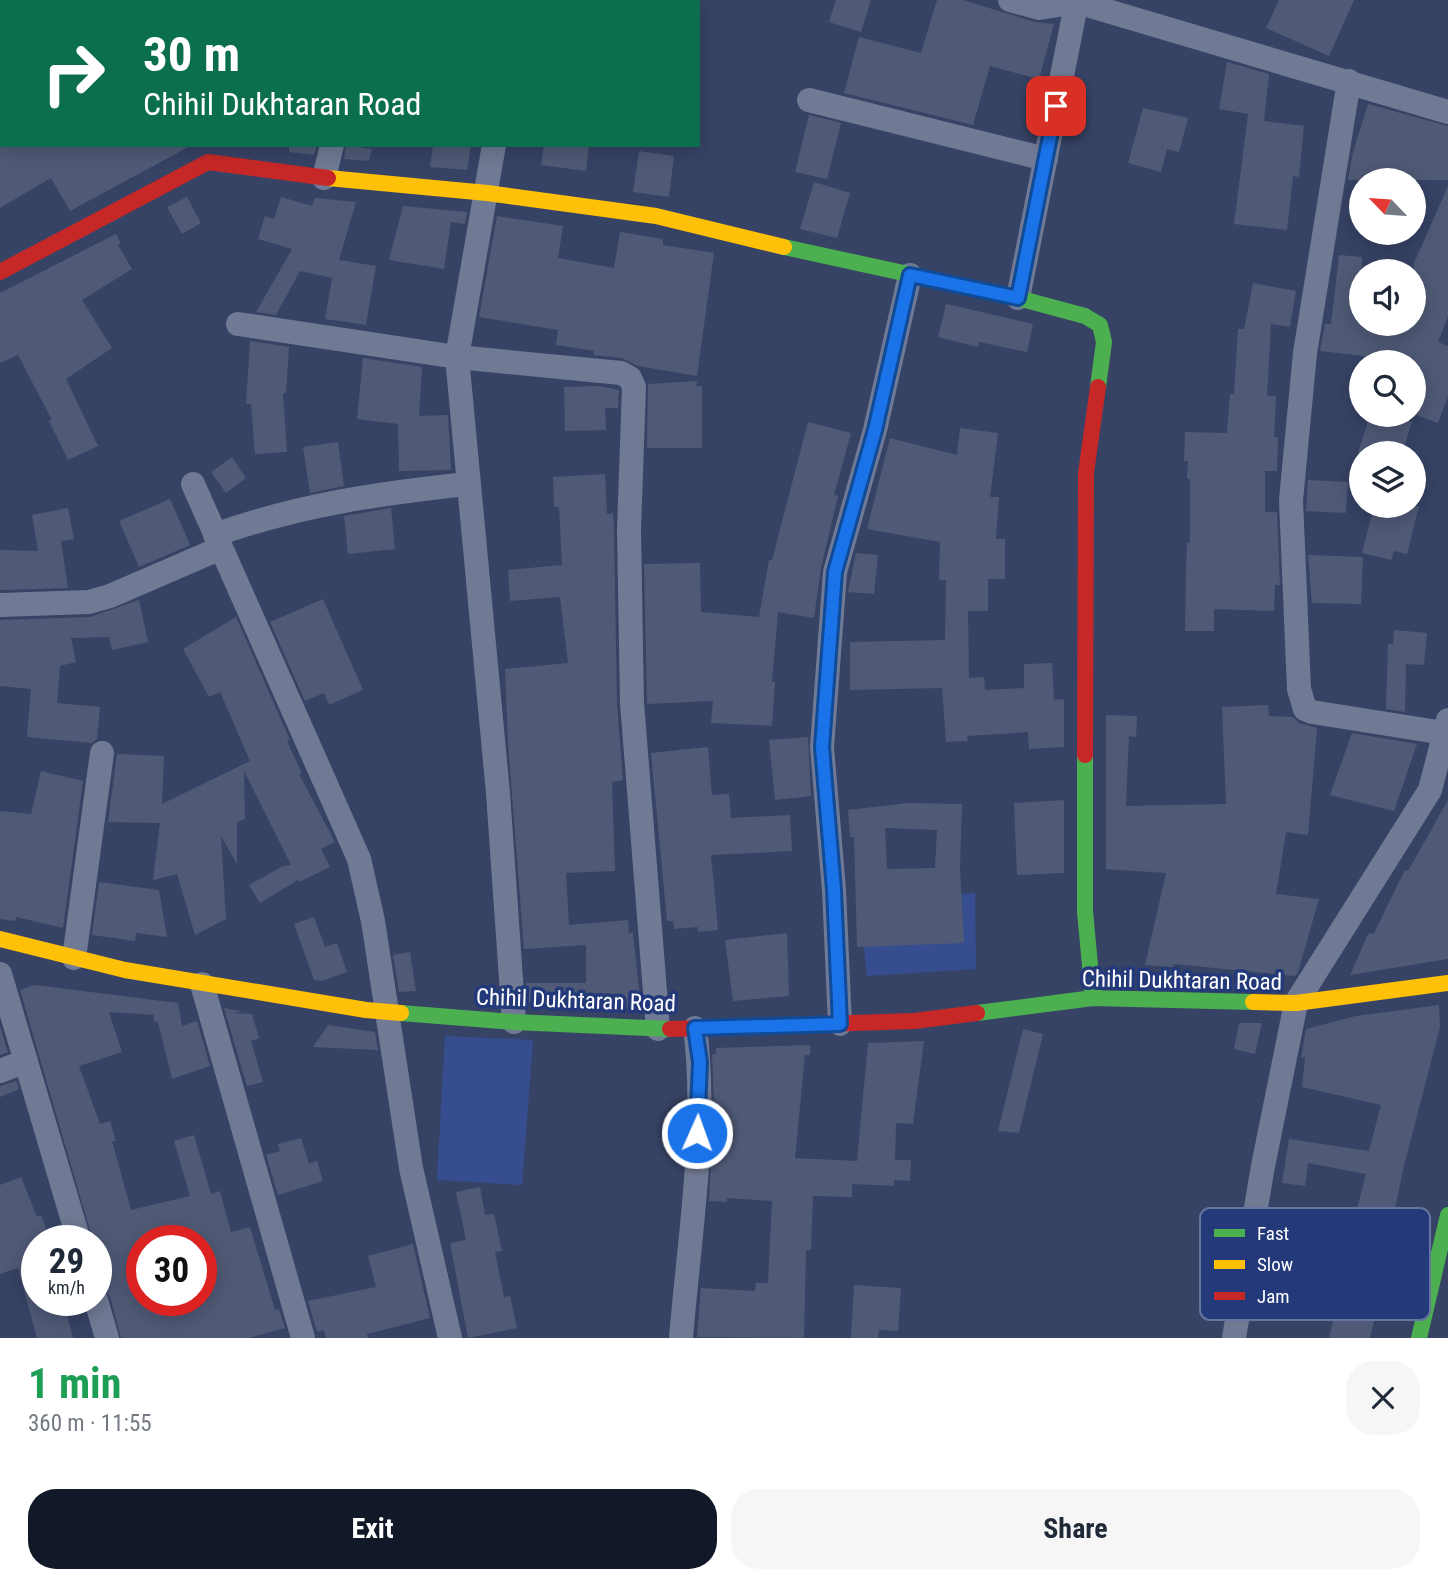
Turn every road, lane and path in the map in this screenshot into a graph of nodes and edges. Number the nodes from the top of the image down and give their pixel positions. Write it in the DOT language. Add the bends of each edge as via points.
graph roads {
  1 [pos="1010,0"];
  2 [pos="1077,1"];
  3 [pos="1349,81"];
  4 [pos="809,100"];
  5 [pos="1448,112"];
  6 [pos="332,147"];
  7 [pos="494,147"];
  8 [pos="1046,159"];
  9 [pos="324,178"];
  10 [pos="487,193"];
  11 [pos="0,272"];
  12 [pos="910,275"];
  13 [pos="1018,298"];
  14 [pos="238,324"];
  15 [pos="457,357"];
  16 [pos="193,484"];
  17 [pos="468,484"];
  18 [pos="218,541"];
  19 [pos="0,605"];
  20 [pos="1446,726"];
  21 [pos="102,753"];
  22 [pos="0,939"];
  23 [pos="74,958"];
  24 [pos="0,974"];
  25 [pos="202,984"];
  26 [pos="1448,984"];
  27 [pos="1093,998"];
  28 [pos="1296,1003"];
  29 [pos="385,1012"];
  30 [pos="514,1023"];
  31 [pos="840,1024"];
  32 [pos="695,1028"];
  33 [pos="658,1029"];
  34 [pos="26,1061"];
  35 [pos="0,1071"];
  36 [pos="1256,1208"];
  37 [pos="1448,1216"];
  38 [pos="74,1225"];
  39 [pos="1430,1292"];
  40 [pos="101,1316"];
  41 [pos="1237,1320"];
  42 [pos="1423,1320"];
  43 [pos="107,1338"];
  44 [pos="303,1338"];
  45 [pos="450,1338"];
  46 [pos="681,1338"];
  47 [pos="1234,1338"];
  48 [pos="1419,1338"];
  1 -- 2 [label="street" via="1039,8"];
  2 -- 3 [label="street"];
  2 -- 8 [label="street"];
  3 -- 5 [label="street"];
  3 -- 20 [label="street" via="1305,353 1291,500 1299,689 1306,709 1312,712"];
  4 -- 8 [label="street"];
  6 -- 9 [label="street"];
  7 -- 10 [label="street"];
  8 -- 13 [label="street"];
  9 -- 10 [label="street"];
  9 -- 11 [label="street" via="208,162"];
  10 -- 12 [label="street" via="656,216"];
  10 -- 15 [label="street"];
  12 -- 13 [label="street"];
  12 -- 31 [label="street" via="875,430 835,572 822,747"];
  13 -- 27 [label="street" via="1085,316 1100,325 1104,342 1086,473 1085,911"];
  14 -- 15 [label="street"];
  15 -- 17 [label="street"];
  15 -- 33 [label="street" via="621,373 630,377 634,387 629,530 632,704"];
  16 -- 18 [label="street"];
  17 -- 18 [label="street" via="302,507"];
  17 -- 30 [label="street" via="499,793"];
  18 -- 19 [label="street" via="132,587 89,602"];
  18 -- 29 [label="street" via="359,859"];
  20 -- 28 [label="street" via="1430,790"];
  21 -- 23 [label="street"];
  22 -- 23 [label="street, Chihil Dukhtaran Road"];
  23 -- 25 [label="street, Chihil Dukhtaran Road"];
  24 -- 34 [label="street"];
  25 -- 29 [label="street, Chihil Dukhtaran Road"];
  25 -- 44 [label="street"];
  26 -- 28 [label="street, Chihil Dukhtaran Road"];
  27 -- 28 [label="street, Chihil Dukhtaran Road"];
  27 -- 31 [label="street, Chihil Dukhtaran Road" via="914,1021"];
  28 -- 36 [label="street"];
  29 -- 30 [label="street, Chihil Dukhtaran Road"];
  29 -- 45 [label="street" via="411,1168"];
  30 -- 33 [label="street, Chihil Dukhtaran Road"];
  31 -- 32 [label="street, Chihil Dukhtaran Road"];
  32 -- 33 [label="street, Chihil Dukhtaran Road"];
  32 -- 46 [label="street" via="700,1062 697,1133"];
  34 -- 35 [label="street"];
  34 -- 38 [label="street"];
  37 -- 39 [label="street"];
  40 -- 43 [label="street"];
  41 -- 47 [label="street"];
  42 -- 48 [label="street"];
}
